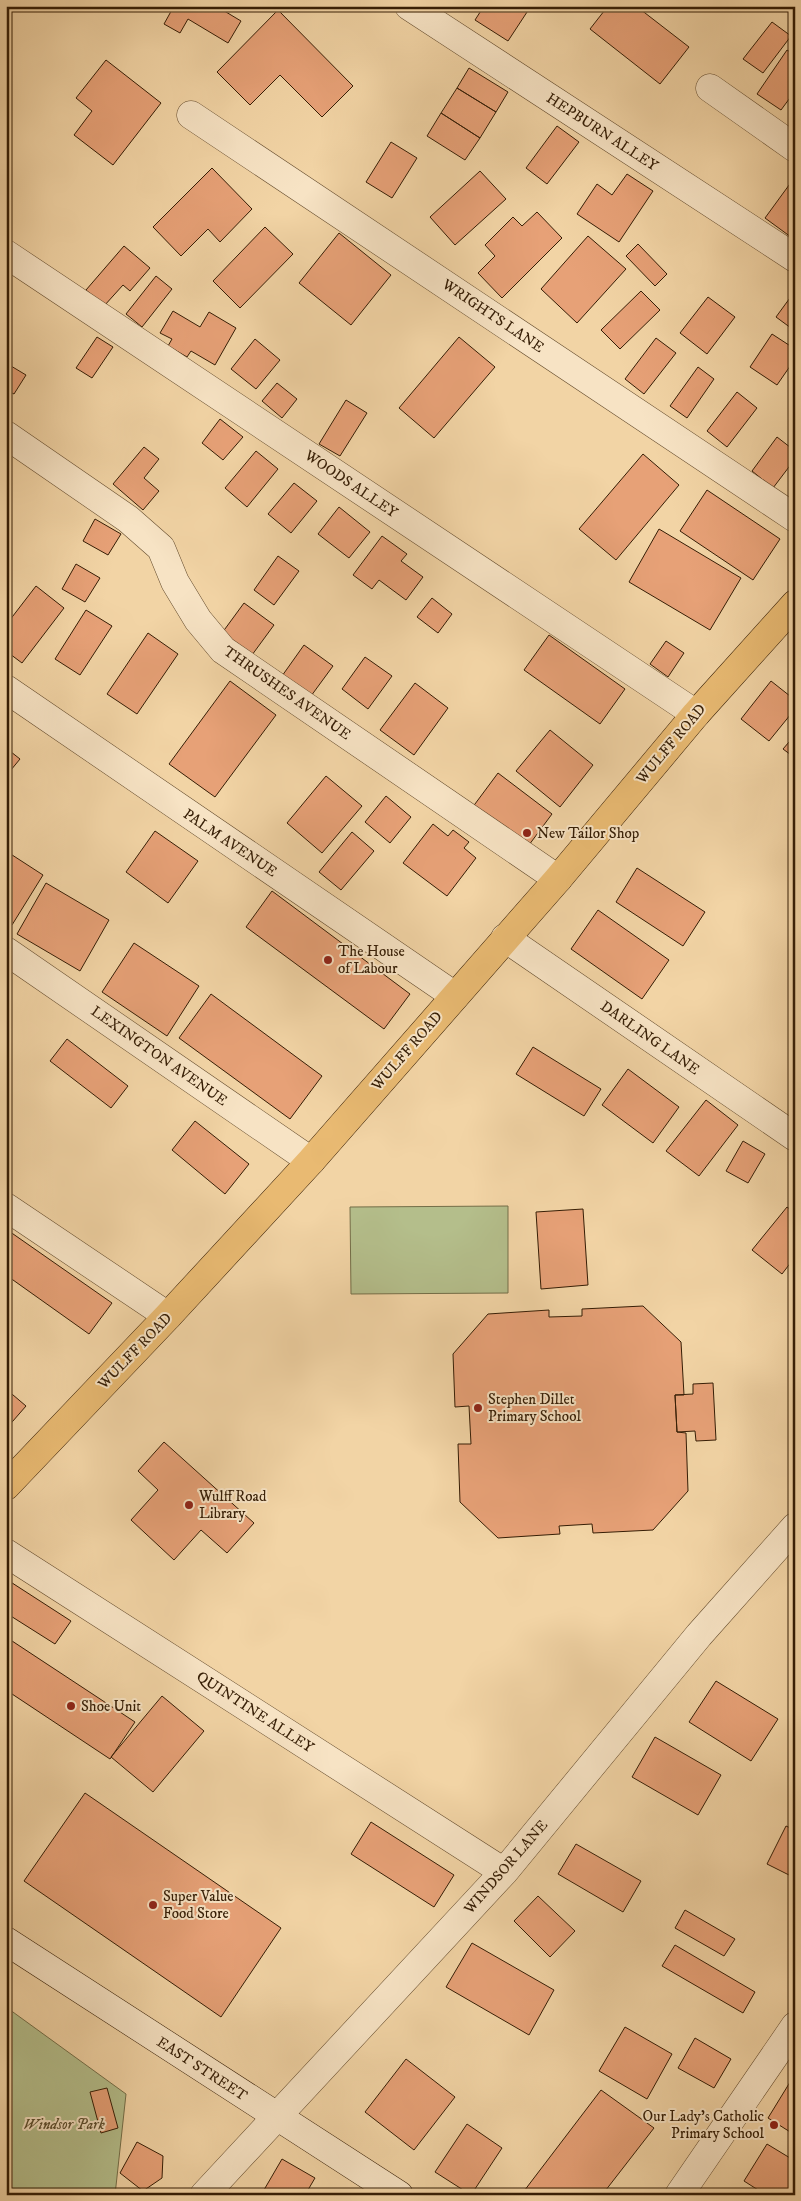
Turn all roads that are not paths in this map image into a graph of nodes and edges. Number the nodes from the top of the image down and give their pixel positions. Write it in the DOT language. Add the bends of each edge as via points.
graph roads {
  1 [pos="409,6"];
  2 [pos="710,88"];
  3 [pos="190,115"];
  4 [pos="795,148"];
  5 [pos="6,254"];
  6 [pos="795,258"];
  7 [pos="6,435"];
  8 [pos="795,518"];
  9 [pos="795,604"];
  10 [pos="6,689"];
  11 [pos="696,714"];
  12 [pos="558,879"];
  13 [pos="506,938"];
  14 [pos="6,951"];
  15 [pos="454,996"];
  16 [pos="795,1137"];
  17 [pos="311,1161"];
  18 [pos="6,1207"];
  19 [pos="168,1316"];
  20 [pos="6,1486"];
  21 [pos="795,1527"];
  22 [pos="6,1553"];
  23 [pos="504,1872"];
  24 [pos="6,1941"];
  25 [pos="795,2026"];
  26 [pos="277,2118"];
  27 [pos="204,2195"];
  28 [pos="399,2195"];
  29 [pos="679,2195"];
  1 -- 6 [label="street, HEPBURN ALLEY"];
  2 -- 4 [label="street"];
  3 -- 8 [label="street, WRIGHTS LANE"];
  5 -- 11 [label="street, WOODS ALLEY"];
  7 -- 12 [label="street, THRUSHES AVENUE" via="128,520 161,548 175,582 198,620 223,650"];
  9 -- 11 [label="main road, WULFF ROAD"];
  10 -- 15 [label="street, PALM AVENUE"];
  11 -- 12 [label="main road, WULFF ROAD"];
  12 -- 13 [label="main road, WULFF ROAD"];
  13 -- 15 [label="main road, WULFF ROAD"];
  13 -- 16 [label="street, DARLING LANE"];
  14 -- 17 [label="street, LEXINGTON AVENUE"];
  15 -- 17 [label="main road, WULFF ROAD"];
  17 -- 19 [label="main road, WULFF ROAD"];
  18 -- 19 [label="street"];
  19 -- 20 [label="main road, WULFF ROAD"];
  21 -- 23 [label="street, WINDSOR LANE" via="699,1635"];
  22 -- 23 [label="street, QUINTINE ALLEY"];
  23 -- 26 [label="street, WINDSOR LANE"];
  24 -- 26 [label="street, EAST STREET"];
  25 -- 29 [label="street"];
  26 -- 27 [label="street, WINDSOR LANE"];
  26 -- 28 [label="street, EAST STREET"];
}
